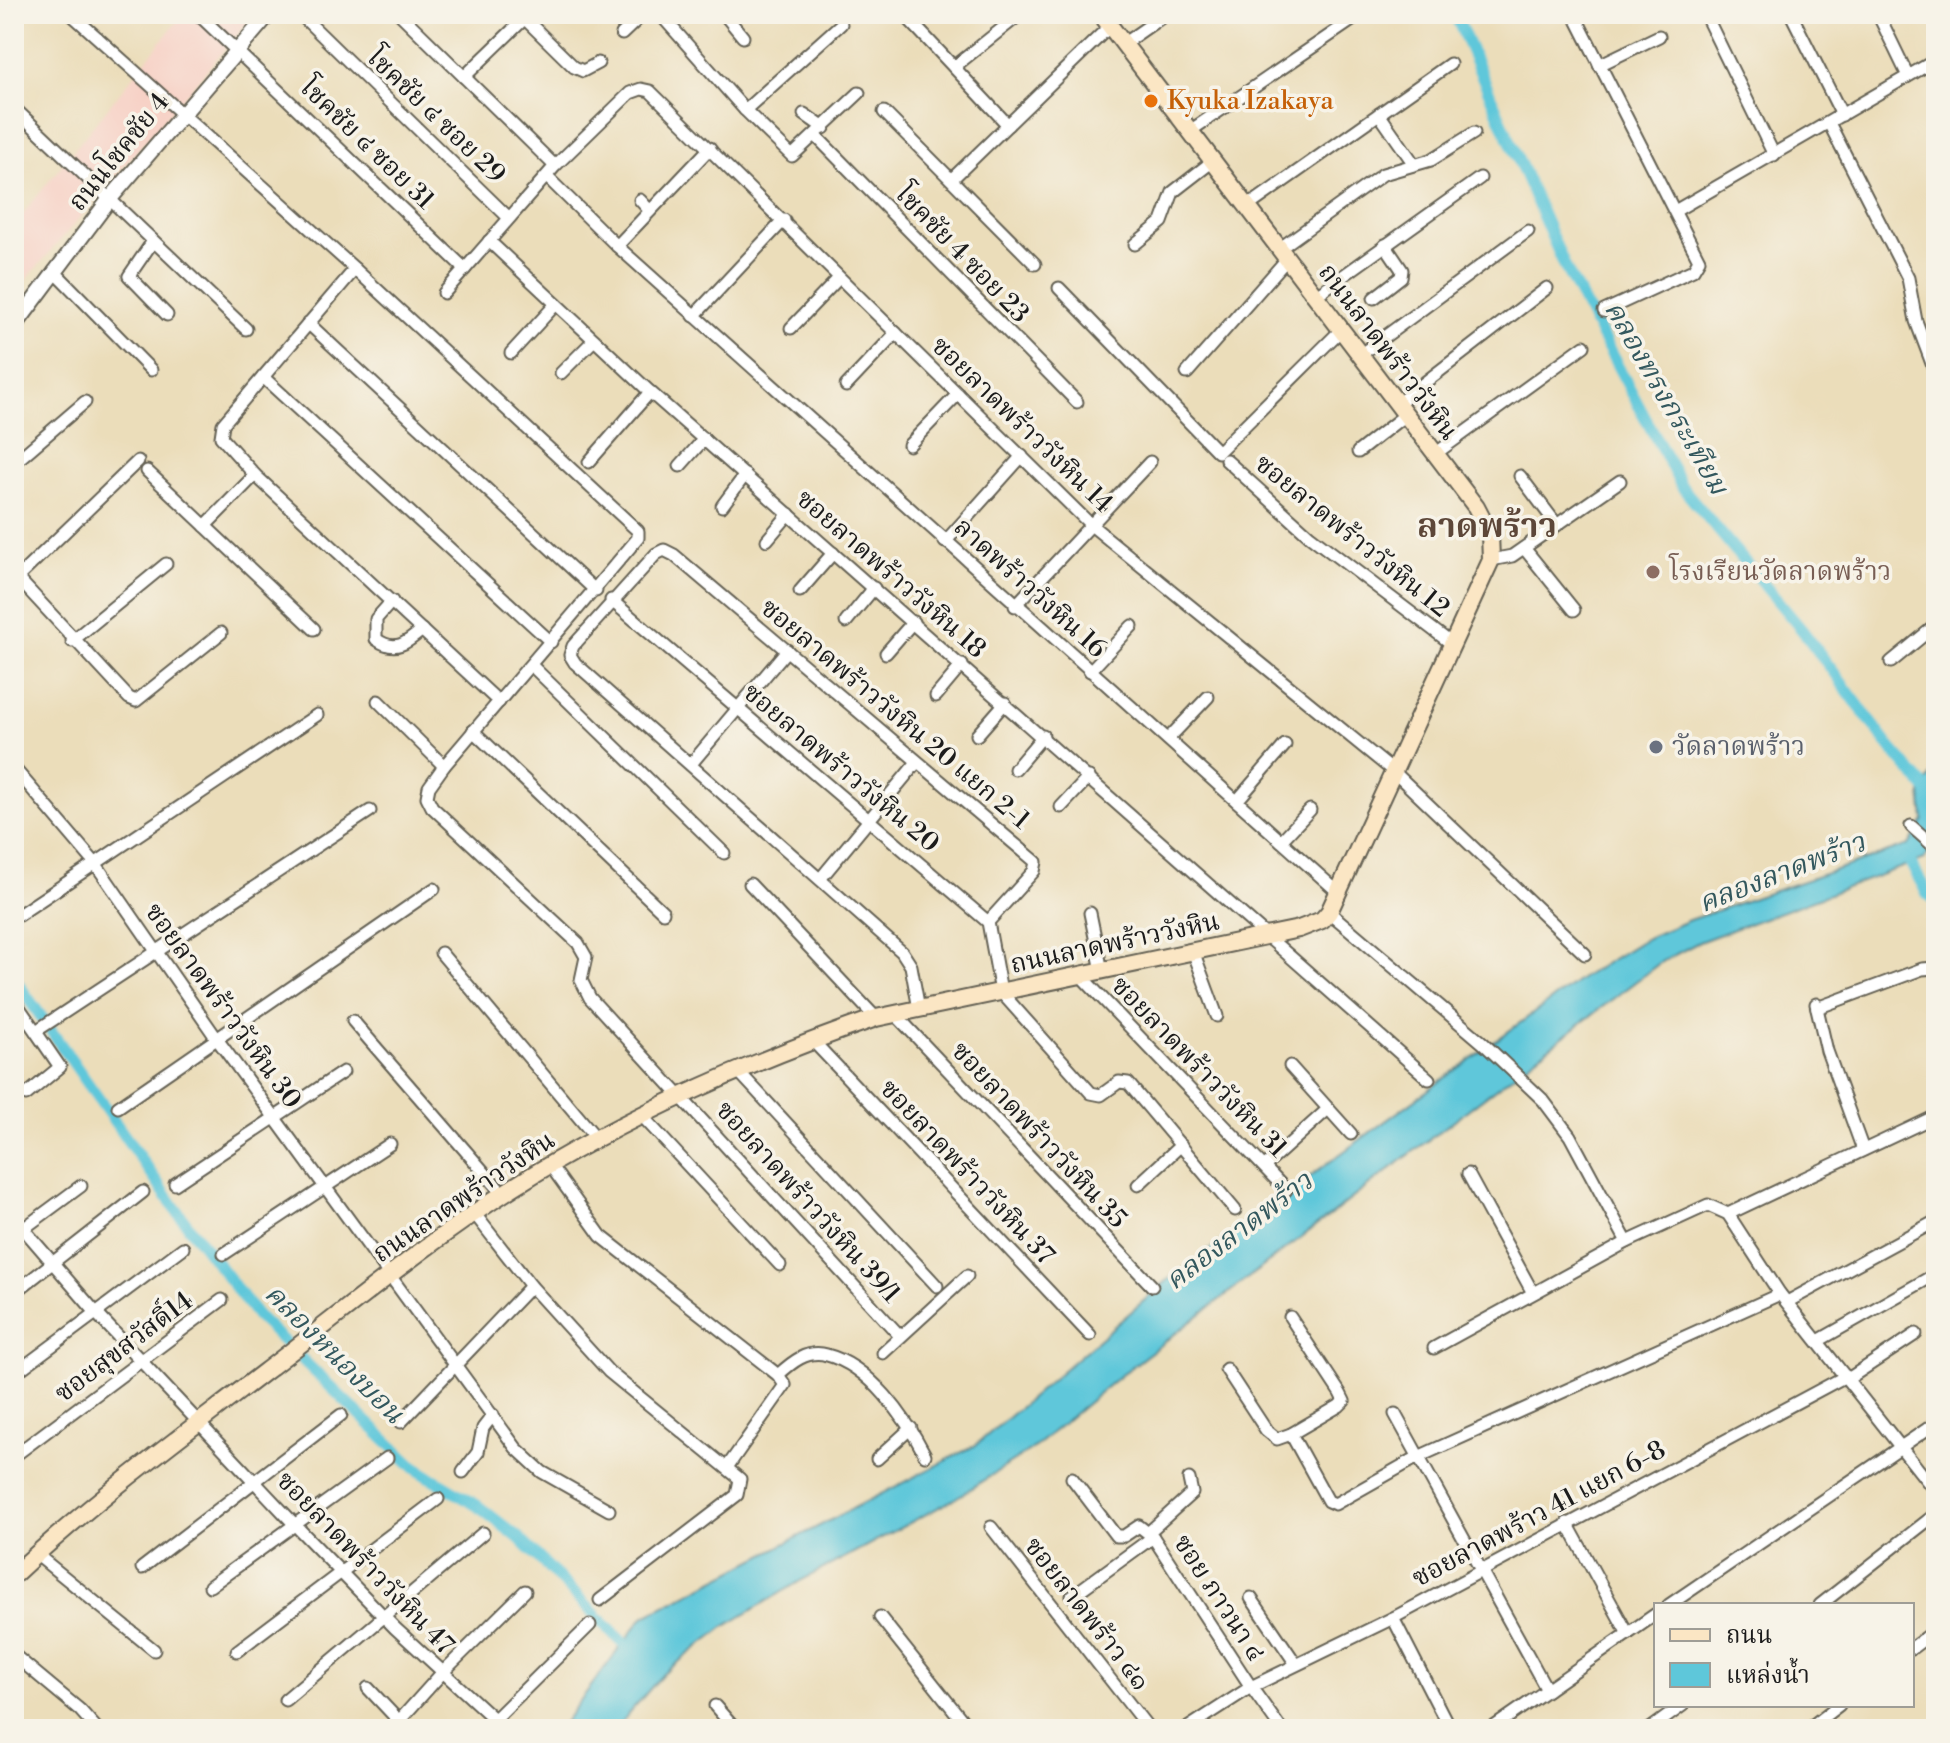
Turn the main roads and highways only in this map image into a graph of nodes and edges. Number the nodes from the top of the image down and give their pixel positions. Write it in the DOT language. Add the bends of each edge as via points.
graph roads {
  1 [pos="1105,20"];
  2 [pos="14,1575"];
  1 -- 2 [label="main road, ถนนลาดพร้าววังหิน" via="1490,534 1491,560 1329,912 1311,926 876,1018 812,1040 597,1139 474,1213 391,1275 199,1422"];
}
